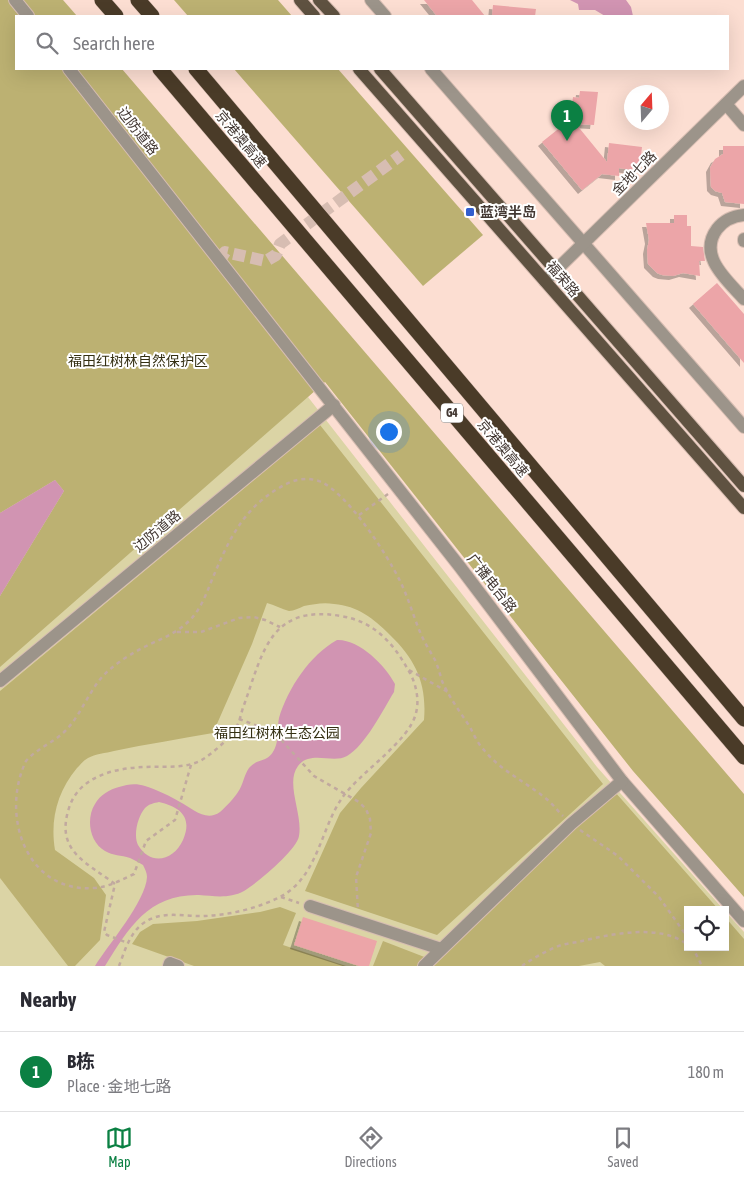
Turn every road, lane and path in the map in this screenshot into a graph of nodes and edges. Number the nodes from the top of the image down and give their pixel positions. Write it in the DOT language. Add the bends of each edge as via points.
graph roads {
  1 [pos="15,0"];
  2 [pos="102,0"];
  3 [pos="138,0"];
  4 [pos="319,0"];
  5 [pos="371,0"];
  6 [pos="304,1"];
  7 [pos="27,15"];
  8 [pos="115,15"];
  9 [pos="151,15"];
  10 [pos="313,15"];
  11 [pos="333,15"];
  12 [pos="384,15"];
  13 [pos="70,70"];
  14 [pos="161,70"];
  15 [pos="197,70"];
  16 [pos="361,70"];
  17 [pos="381,70"];
  18 [pos="432,70"];
  19 [pos="744,86"];
  20 [pos="726,104"];
  21 [pos="744,125"];
  22 [pos="744,215"];
  23 [pos="584,244"];
  24 [pos="220,260"];
  25 [pos="556,271"];
  26 [pos="545,281"];
  27 [pos="744,300"];
  28 [pos="334,404"];
  29 [pos="744,426"];
  30 [pos="398,486"];
  31 [pos="744,486"];
  32 [pos="744,508"];
  33 [pos="359,515"];
  34 [pos="280,627"];
  35 [pos="177,632"];
  36 [pos="409,670"];
  37 [pos="0,681"];
  38 [pos="449,693"];
  39 [pos="239,718"];
  40 [pos="744,719"];
  41 [pos="744,757"];
  42 [pos="191,765"];
  43 [pos="16,774"];
  44 [pos="622,781"];
  45 [pos="344,795"];
  46 [pos="571,824"];
  47 [pos="30,863"];
  48 [pos="115,884"];
  49 [pos="280,897"];
  50 [pos="310,906"];
  51 [pos="744,921"];
  52 [pos="359,922"];
  53 [pos="684,932"];
  54 [pos="126,942"];
  55 [pos="684,942"];
  56 [pos="441,949"];
  57 [pos="693,951"];
  58 [pos="119,966"];
  59 [pos="169,966"];
  60 [pos="178,966"];
  61 [pos="424,966"];
  62 [pos="522,966"];
  63 [pos="702,966"];
  1 -- 7 [label="street"];
  2 -- 8 [label="highway"];
  3 -- 9 [label="highway"];
  4 -- 11 [label="main road"];
  5 -- 12 [label="street"];
  6 -- 10 [label="main road"];
  13 -- 24 [label="street, 边防道路"];
  14 -- 41 [label="highway, 京港澳高速 / G4"];
  15 -- 40 [label="highway, 京港澳高速 / G4"];
  16 -- 26 [label="main road, 福荣路"];
  17 -- 25 [label="main road, 福荣路"];
  18 -- 23 [label="street"];
  19 -- 20 [label="street, 金地七路"];
  20 -- 21 [label="street"];
  20 -- 23 [label="street, 金地七路"];
  22 -- 27 [label="street" via="729,218 718,227 710,247 716,267"];
  23 -- 25 [label="street, 金地七路"];
  23 -- 29 [label="street"];
  24 -- 28 [label="street, 广播电台路"];
  25 -- 26 [label="street, 金地七路"];
  25 -- 31 [label="main road, 福荣路"];
  26 -- 32 [label="main road, 福荣路"];
  28 -- 30 [label="street, 广播电台路"];
  28 -- 37 [label="street, 边防道路"];
  30 -- 33 [label="path"];
  30 -- 44 [label="street, 广播电台路"];
  33 -- 35 [label="path" via="339,494 318,480 298,479 280,487 243,518 193,617"];
  33 -- 38 [label="path" via="401,582 420,634"];
  34 -- 35 [label="path" via="254,617 239,618 201,632"];
  34 -- 36 [label="path" via="298,617 316,614 351,618 371,626 390,642"];
  34 -- 39 [label="path" via="266,643"];
  35 -- 43 [label="path" via="135,652 107,672 67,730 27,759"];
  36 -- 38 [label="path"];
  36 -- 45 [label="path" via="417,693 416,712 407,732"];
  38 -- 46 [label="path" via="483,750 545,798"];
  39 -- 42 [label="path" via="235,729 210,754"];
  39 -- 45 [label="path" via="274,732 314,776"];
  42 -- 48 [label="path" via="175,820 146,841 134,874"];
  42 -- 48 [label="path" via="119,769 100,774 78,790 71,800 65,829 71,849"];
  44 -- 46 [label="street"];
  44 -- 51 [label="street, 广播电台路"];
  45 -- 49 [label="path" via="325,828 307,874"];
  45 -- 52 [label="path" via="359,802 370,819 371,833 356,877"];
  46 -- 53 [label="path" via="618,856 659,896"];
  46 -- 56 [label="street"];
  47 -- 48 [label="path" via="36,870 67,885 95,888"];
  48 -- 54 [label="path" via="104,932"];
  49 -- 50 [label="path"];
  49 -- 54 [label="path" via="240,911 204,916 169,914 152,918"];
  50 -- 52 [label="street"];
  52 -- 56 [label="street"];
  54 -- 58 [label="path"];
  55 -- 62 [label="path" via="662,935 608,934 556,947"];
  56 -- 61 [label="street"];
  57 -- 63 [label="path"];
  59 -- 60 [label="street" via="170,963"];
}
